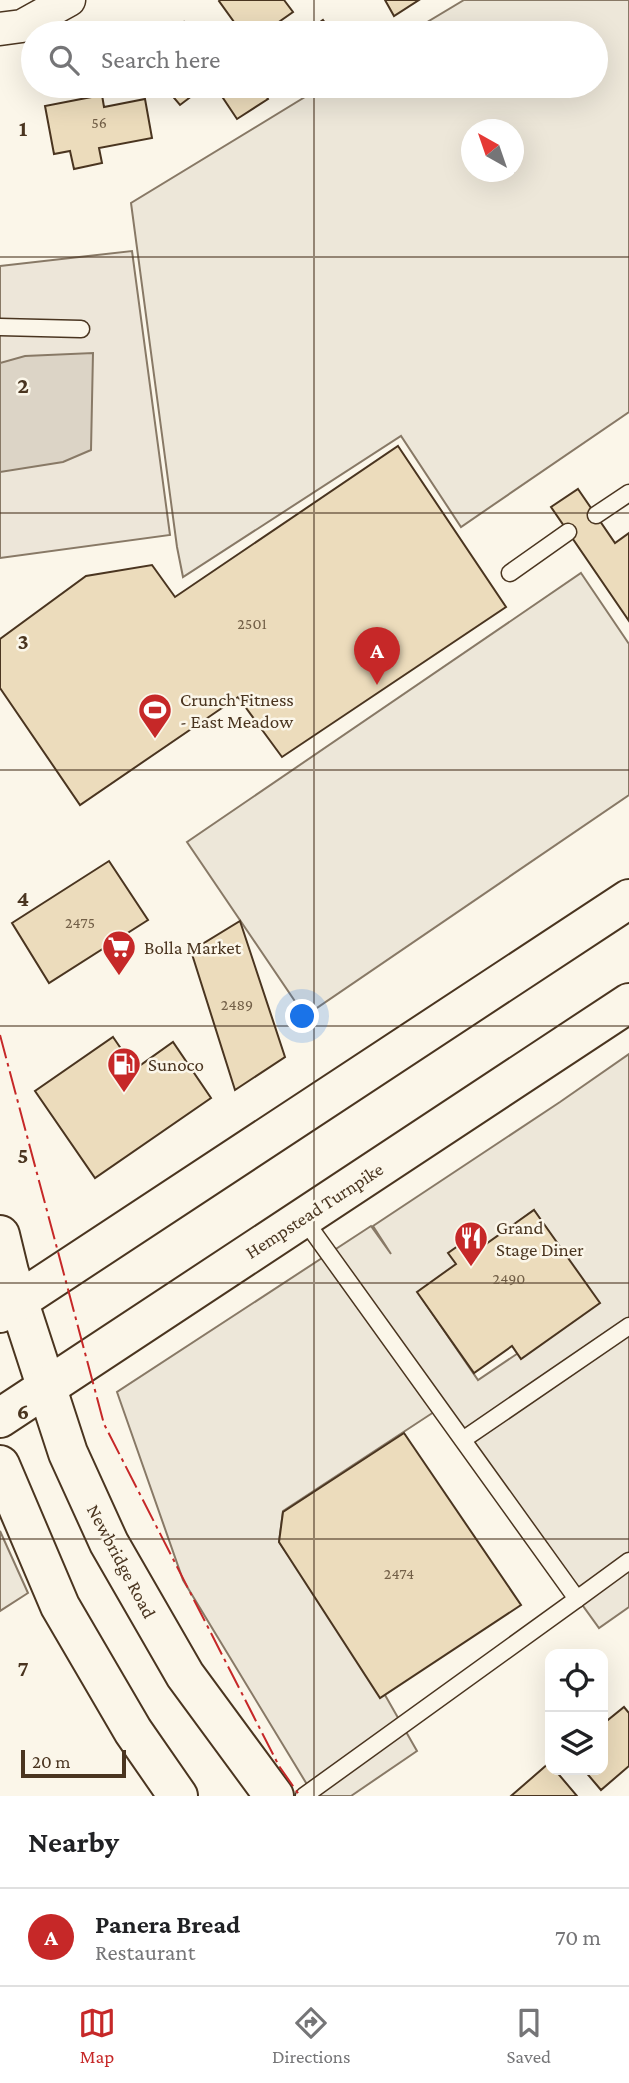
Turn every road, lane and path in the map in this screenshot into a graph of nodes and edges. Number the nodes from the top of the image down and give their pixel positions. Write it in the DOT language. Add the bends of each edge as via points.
graph roads {
  1 [pos="69,0"];
  2 [pos="31,21"];
  3 [pos="21,26"];
  4 [pos="0,29"];
  5 [pos="0,327"];
  6 [pos="81,329"];
  7 [pos="629,493"];
  8 [pos="596,515"];
  9 [pos="568,533"];
  10 [pos="510,573"];
  11 [pos="629,899"];
  12 [pos="629,1003"];
  13 [pos="303,1218"];
  14 [pos="0,1235"];
  15 [pos="10,1307"];
  16 [pos="629,1326"];
  17 [pos="46,1387"];
  18 [pos="0,1418"];
  19 [pos="464,1439"];
  20 [pos="0,1465"];
  21 [pos="629,1561"];
  22 [pos="577,1599"];
  23 [pos="178,1796"];
  24 [pos="274,1796"];
  25 [pos="304,1796"];
  1 -- 2 [label="street"];
  3 -- 4 [label="street"];
  5 -- 6 [label="lane"];
  7 -- 8 [label="lane"];
  9 -- 10 [label="lane"];
  11 -- 15 [label="main road"];
  12 -- 13 [label="main road, Hempstead Turnpike"];
  13 -- 17 [label="main road, Hempstead Turnpike"];
  13 -- 19 [label="lane"];
  14 -- 15 [label="main road, Newbridge Road" via="9,1272"];
  15 -- 17 [label="main road, Newbridge Road"];
  16 -- 19 [label="lane"];
  17 -- 18 [label="main road, Hempstead Turnpike"];
  17 -- 24 [label="main road, Newbridge Road" via="68,1453 109,1543 185,1675"];
  19 -- 22 [label="lane"];
  20 -- 23 [label="main road" via="60,1606 133,1731"];
  21 -- 22 [label="lane"];
  22 -- 25 [label="lane"];
}
